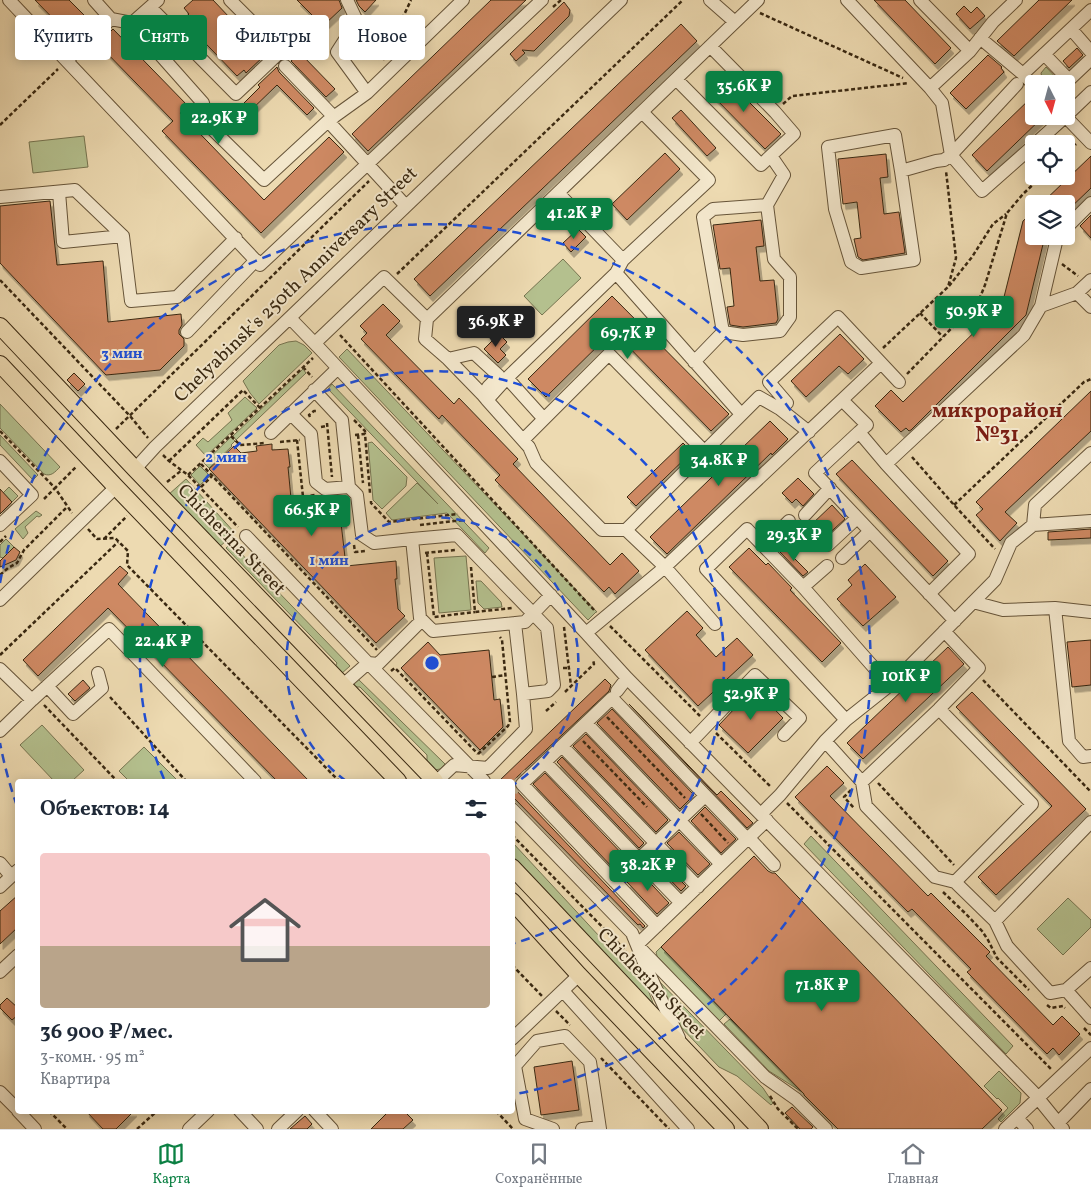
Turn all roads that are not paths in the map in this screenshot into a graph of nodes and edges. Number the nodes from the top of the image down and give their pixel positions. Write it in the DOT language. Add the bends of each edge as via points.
graph roads {
  1 [pos="9,0"];
  2 [pos="94,0"];
  3 [pos="230,0"];
  4 [pos="347,0"];
  5 [pos="463,0"];
  6 [pos="542,0"];
  7 [pos="622,0"];
  8 [pos="710,0"];
  9 [pos="847,0"];
  10 [pos="1016,0"];
  11 [pos="927,2"];
  12 [pos="154,4"];
  13 [pos="754,4"];
  14 [pos="1091,10"];
  15 [pos="24,15"];
  16 [pos="107,15"];
  17 [pos="142,15"];
  18 [pos="111,19"];
  19 [pos="121,21"];
  20 [pos="735,22"];
  21 [pos="1071,29"];
  22 [pos="980,38"];
  23 [pos="710,46"];
  24 [pos="970,51"];
  25 [pos="1091,52"];
  26 [pos="1044,54"];
  27 [pos="1091,59"];
  28 [pos="67,60"];
  29 [pos="164,60"];
  30 [pos="285,66"];
  31 [pos="676,79"];
  32 [pos="1020,79"];
  33 [pos="1025,81"];
  34 [pos="930,88"];
  35 [pos="1091,92"];
  36 [pos="367,93"];
  37 [pos="1075,107"];
  38 [pos="642,112"];
  39 [pos="331,119"];
  40 [pos="1055,125"];
  41 [pos="1074,125"];
  42 [pos="1044,135"];
  43 [pos="1091,143"];
  44 [pos="1025,152"];
  45 [pos="771,156"];
  46 [pos="948,157"];
  47 [pos="368,164"];
  48 [pos="901,171"];
  49 [pos="59,192"];
  50 [pos="558,193"];
  51 [pos="0,197"];
  52 [pos="1091,203"];
  53 [pos="767,205"];
  54 [pos="406,206"];
  55 [pos="1075,219"];
  56 [pos="123,236"];
  57 [pos="236,238"];
  58 [pos="1055,245"];
  59 [pos="256,260"];
  60 [pos="624,260"];
  61 [pos="616,273"];
  62 [pos="1089,281"];
  63 [pos="1077,294"];
  64 [pos="1041,306"];
  65 [pos="1091,307"];
  66 [pos="290,318"];
  67 [pos="427,319"];
  68 [pos="0,326"];
  69 [pos="187,332"];
  70 [pos="723,332"];
  71 [pos="318,346"];
  72 [pos="448,359"];
  73 [pos="878,360"];
  74 [pos="694,362"];
  75 [pos="0,364"];
  76 [pos="338,368"];
  77 [pos="506,378"];
  78 [pos="899,382"];
  79 [pos="314,390"];
  80 [pos="484,397"];
  81 [pos="842,400"];
  82 [pos="780,409"];
  83 [pos="290,413"];
  84 [pos="742,414"];
  85 [pos="544,419"];
  86 [pos="809,432"];
  87 [pos="859,432"];
  88 [pos="271,433"];
  89 [pos="523,440"];
  90 [pos="704,451"];
  91 [pos="1091,453"];
  92 [pos="0,461"];
  93 [pos="886,464"];
  94 [pos="134,469"];
  95 [pos="116,487"];
  96 [pos="349,487"];
  97 [pos="830,488"];
  98 [pos="805,515"];
  99 [pos="858,518"];
  100 [pos="789,521"];
  101 [pos="1091,522"];
  102 [pos="0,525"];
  103 [pos="1032,525"];
  104 [pos="626,530"];
  105 [pos="870,531"];
  106 [pos="246,536"];
  107 [pos="412,539"];
  108 [pos="828,545"];
  109 [pos="764,546"];
  110 [pos="842,558"];
  111 [pos="827,566"];
  112 [pos="665,567"];
  113 [pos="803,587"];
  114 [pos="929,594"];
  115 [pos="551,595"];
  116 [pos="0,600"];
  117 [pos="973,602"];
  118 [pos="1055,608"];
  119 [pos="1091,612"];
  120 [pos="534,613"];
  121 [pos="955,620"];
  122 [pos="515,622"];
  123 [pos="715,624"];
  124 [pos="417,625"];
  125 [pos="944,631"];
  126 [pos="586,633"];
  127 [pos="368,663"];
  128 [pos="0,669"];
  129 [pos="98,673"];
  130 [pos="627,678"];
  131 [pos="895,681"];
  132 [pos="343,685"];
  133 [pos="48,686"];
  134 [pos="616,691"];
  135 [pos="523,694"];
  136 [pos="34,698"];
  137 [pos="939,709"];
  138 [pos="846,720"];
  139 [pos="586,723"];
  140 [pos="0,731"];
  141 [pos="784,734"];
  142 [pos="825,741"];
  143 [pos="690,743"];
  144 [pos="562,746"];
  145 [pos="1091,756"];
  146 [pos="545,762"];
  147 [pos="468,766"];
  148 [pos="253,779"];
  149 [pos="394,779"];
  150 [pos="434,779"];
  151 [pos="438,779"];
  152 [pos="482,779"];
  153 [pos="862,781"];
  154 [pos="706,796"];
  155 [pos="515,812"];
  156 [pos="764,817"];
  157 [pos="680,820"];
  158 [pos="1091,822"];
  159 [pos="748,838"];
  160 [pos="656,843"];
  161 [pos="639,859"];
  162 [pos="0,863"];
  163 [pos="721,864"];
  164 [pos="774,865"];
  165 [pos="515,870"];
  166 [pos="14,873"];
  167 [pos="959,878"];
  168 [pos="616,882"];
  169 [pos="0,887"];
  170 [pos="698,887"];
  171 [pos="542,900"];
  172 [pos="681,903"];
  173 [pos="515,904"];
  174 [pos="526,915"];
  175 [pos="995,921"];
  176 [pos="657,926"];
  177 [pos="637,945"];
  178 [pos="15,958"];
  179 [pos="1091,968"];
  180 [pos="0,972"];
  181 [pos="579,975"];
  182 [pos="1066,990"];
  183 [pos="562,991"];
  184 [pos="1085,1021"];
  185 [pos="524,1028"];
  186 [pos="515,1037"];
  187 [pos="537,1040"];
  188 [pos="1088,1045"];
  189 [pos="683,1047"];
  190 [pos="1091,1089"];
  191 [pos="0,1092"];
  192 [pos="1038,1098"];
  193 [pos="15,1108"];
  194 [pos="21,1114"];
  195 [pos="200,1114"];
  196 [pos="243,1114"];
  197 [pos="294,1114"];
  198 [pos="317,1114"];
  199 [pos="1017,1118"];
  200 [pos="1060,1126"];
  201 [pos="599,1128"];
  202 [pos="35,1129"];
  203 [pos="188,1129"];
  204 [pos="257,1129"];
  205 [pos="278,1129"];
  206 [pos="332,1129"];
  207 [pos="553,1129"];
  208 [pos="582,1129"];
  209 [pos="688,1129"];
  210 [pos="726,1129"];
  211 [pos="760,1129"];
  212 [pos="826,1129"];
  213 [pos="1005,1129"];
  214 [pos="1027,1129"];
  1 -- 15 [label="street"];
  2 -- 16 [label="street"];
  3 -- 12 [label="street" via="273,43 276,56 236,94"];
  4 -- 36 [label="street" via="356,21 337,52"];
  5 -- 36 [label="street"];
  6 -- 47 [label="street"];
  7 -- 54 [label="street, Chelyabinsk's 250th Anniversary Street"];
  8 -- 20 [label="street"];
  9 -- 34 [label="street"];
  10 -- 22 [label="street"];
  11 -- 24 [label="street"];
  12 -- 17 [label="street"];
  13 -- 20 [label="street"];
  14 -- 21 [label="street"];
  18 -- 19 [label="street"];
  20 -- 23 [label="street"];
  21 -- 25 [label="street"];
  21 -- 26 [label="street"];
  22 -- 24 [label="street"];
  22 -- 32 [label="street"];
  23 -- 31 [label="street"];
  23 -- 45 [label="street" via="794,134"];
  24 -- 34 [label="street"];
  26 -- 27 [label="street" via="1068,80"];
  26 -- 32 [label="street"];
  28 -- 57 [label="street"];
  29 -- 39 [label="street" via="203,103 208,125 264,180"];
  30 -- 39 [label="street"];
  31 -- 38 [label="street"];
  31 -- 45 [label="street" via="761,166"];
  32 -- 33 [label="street"];
  32 -- 46 [label="street"];
  34 -- 46 [label="street" via="942,103"];
  35 -- 37 [label="street"];
  36 -- 39 [label="street"];
  38 -- 50 [label="street"];
  38 -- 60 [label="street" via="709,180"];
  39 -- 47 [label="street"];
  40 -- 42 [label="street"];
  41 -- 43 [label="street"];
  44 -- 46 [label="street" via="982,191"];
  45 -- 53 [label="street" via="784,175"];
  46 -- 48 [label="street"];
  47 -- 54 [label="street"];
  47 -- 59 [label="street" via="260,265"];
  48 -- 48 [label="street" via="895,135 828,146 835,209 851,262 861,268 914,260"];
  49 -- 51 [label="street"];
  49 -- 56 [label="street" via="75,190"];
  49 -- 56 [label="street" via="63,242"];
  50 -- 60 [label="street"];
  50 -- 67 [label="street"];
  52 -- 55 [label="street"];
  53 -- 70 [label="street" via="713,209 703,217"];
  53 -- 70 [label="street" via="774,259 790,277 790,317 780,331 743,335"];
  54 -- 66 [label="street, Chelyabinsk's 250th Anniversary Street"];
  56 -- 57 [label="street" via="131,302 177,297"];
  57 -- 59 [label="street"];
  58 -- 64 [label="street"];
  59 -- 69 [label="street"];
  60 -- 61 [label="street"];
  61 -- 74 [label="street"];
  61 -- 77 [label="street"];
  62 -- 63 [label="street"];
  63 -- 64 [label="street"];
  63 -- 65 [label="street"];
  64 -- 93 [label="street" via="1024,335"];
  66 -- 71 [label="street"];
  66 -- 94 [label="street, Chelyabinsk's 250th Anniversary Street"];
  67 -- 71 [label="street" via="384,277 332,327"];
  67 -- 72 [label="street" via="425,338"];
  68 -- 94 [label="main road, Chicherina Street"];
  70 -- 74 [label="street"];
  71 -- 76 [label="street"];
  72 -- 80 [label="street"];
  72 -- 80 [label="street" via="474,353 499,376"];
  73 -- 78 [label="street"];
  73 -- 81 [label="street"];
  73 -- 82 [label="street" via="838,317 769,382 787,403"];
  74 -- 84 [label="street"];
  75 -- 95 [label="main road"];
  76 -- 79 [label="street"];
  76 -- 115 [label="street"];
  77 -- 80 [label="street"];
  77 -- 85 [label="street"];
  79 -- 83 [label="street"];
  79 -- 96 [label="street" via="342,420"];
  80 -- 89 [label="street"];
  81 -- 86 [label="street"];
  81 -- 87 [label="street" via="867,425"];
  82 -- 84 [label="street" via="759,397"];
  82 -- 86 [label="street"];
  83 -- 88 [label="street"];
  83 -- 96 [label="street" via="312,434 316,482 325,489"];
  84 -- 90 [label="street"];
  85 -- 89 [label="street"];
  85 -- 90 [label="street" via="609,354"];
  86 -- 112 [label="street"];
  87 -- 93 [label="street"];
  87 -- 97 [label="street" via="815,473"];
  89 -- 104 [label="street" via="536,463 602,530"];
  90 -- 104 [label="street"];
  91 -- 103 [label="street" via="1034,505"];
  92 -- 102 [label="street" via="32,495"];
  93 -- 114 [label="street" via="969,554"];
  94 -- 95 [label="main road, Chelyabinsk's 250th Anniversary Street"];
  94 -- 132 [label="main road, Chicherina Street"];
  95 -- 116 [label="street, Chelyabinsk's 250th Anniversary Street"];
  95 -- 149 [label="main road"];
  96 -- 107 [label="street" via="357,495 362,535 374,543"];
  97 -- 98 [label="street"];
  97 -- 99 [label="street"];
  99 -- 105 [label="street"];
  99 -- 108 [label="street"];
  100 -- 109 [label="street"];
  101 -- 103 [label="street"];
  103 -- 117 [label="street" via="1011,543 994,580"];
  104 -- 112 [label="street"];
  105 -- 110 [label="street"];
  105 -- 114 [label="street"];
  106 -- 127 [label="street"];
  107 -- 120 [label="street" via="457,535"];
  107 -- 122 [label="street" via="420,618 433,631"];
  109 -- 113 [label="street"];
  109 -- 138 [label="street" via="747,529 706,569"];
  111 -- 113 [label="street"];
  112 -- 123 [label="street"];
  112 -- 126 [label="street"];
  113 -- 131 [label="street" via="876,670"];
  114 -- 121 [label="street"];
  115 -- 120 [label="street"];
  115 -- 126 [label="street"];
  117 -- 118 [label="street" via="1003,610"];
  117 -- 121 [label="street"];
  118 -- 119 [label="street"];
  118 -- 145 [label="street" via="1069,740 1083,757"];
  120 -- 122 [label="street" via="525,622"];
  120 -- 135 [label="street" via="548,628 554,686 548,691"];
  121 -- 125 [label="street"];
  122 -- 135 [label="street"];
  124 -- 127 [label="street" via="378,664"];
  125 -- 131 [label="street"];
  125 -- 137 [label="street" via="979,668"];
  126 -- 130 [label="street"];
  127 -- 132 [label="street"];
  127 -- 147 [label="street"];
  128 -- 136 [label="street"];
  129 -- 133 [label="street" via="102,688 73,714"];
  130 -- 134 [label="street"];
  130 -- 143 [label="street"];
  131 -- 138 [label="street"];
  132 -- 150 [label="main road, Chicherina Street"];
  133 -- 136 [label="street"];
  133 -- 148 [label="street" via="109,629"];
  135 -- 147 [label="street" via="526,729 488,768"];
  136 -- 140 [label="street"];
  137 -- 153 [label="street"];
  137 -- 167 [label="street" via="1032,804"];
  138 -- 142 [label="street"];
  139 -- 144 [label="street"];
  139 -- 154 [label="street" via="612,698"];
  139 -- 157 [label="street"];
  141 -- 143 [label="street" via="800,718 755,675"];
  142 -- 153 [label="street"];
  142 -- 156 [label="street"];
  143 -- 156 [label="street"];
  144 -- 146 [label="street"];
  144 -- 160 [label="street"];
  146 -- 161 [label="street"];
  146 -- 168 [label="street" via="522,784"];
  147 -- 151 [label="street" via="454,765"];
  147 -- 152 [label="street"];
  153 -- 167 [label="street" via="866,806 935,877"];
  154 -- 157 [label="street"];
  154 -- 159 [label="street"];
  155 -- 177 [label="street" via="632,933"];
  156 -- 159 [label="street"];
  156 -- 192 [label="street"];
  157 -- 160 [label="street"];
  157 -- 163 [label="street"];
  158 -- 175 [label="street"];
  159 -- 163 [label="street"];
  159 -- 164 [label="street"];
  160 -- 161 [label="street"];
  160 -- 170 [label="street"];
  161 -- 168 [label="street"];
  161 -- 172 [label="street"];
  162 -- 166 [label="street"];
  163 -- 170 [label="street"];
  165 -- 171 [label="main road, Chicherina Street"];
  166 -- 169 [label="street"];
  167 -- 175 [label="street"];
  168 -- 176 [label="street"];
  170 -- 172 [label="street"];
  171 -- 174 [label="main road"];
  171 -- 189 [label="main road, Chicherina Street"];
  172 -- 176 [label="street"];
  173 -- 174 [label="main road"];
  174 -- 181 [label="main road"];
  175 -- 182 [label="street" via="1006,946 1050,993"];
  176 -- 177 [label="street"];
  177 -- 189 [label="street"];
  177 -- 212 [label="street" via="765,1077 796,1099"];
  178 -- 180 [label="street"];
  179 -- 182 [label="street"];
  181 -- 183 [label="street"];
  181 -- 210 [label="main road"];
  182 -- 184 [label="street"];
  183 -- 185 [label="street"];
  183 -- 209 [label="street"];
  185 -- 186 [label="street"];
  185 -- 187 [label="street"];
  187 -- 201 [label="street" via="565,1036 590,1062"];
  187 -- 207 [label="street" via="515,1066 525,1119"];
  188 -- 192 [label="street"];
  189 -- 211 [label="main road, Chicherina Street"];
  190 -- 200 [label="street"];
  191 -- 193 [label="street"];
  192 -- 199 [label="street"];
  192 -- 200 [label="street"];
  194 -- 202 [label="street"];
  195 -- 203 [label="street"];
  196 -- 204 [label="street"];
  197 -- 205 [label="street"];
  198 -- 206 [label="street"];
  199 -- 213 [label="street"];
  199 -- 214 [label="street"];
  201 -- 208 [label="street"];
}
